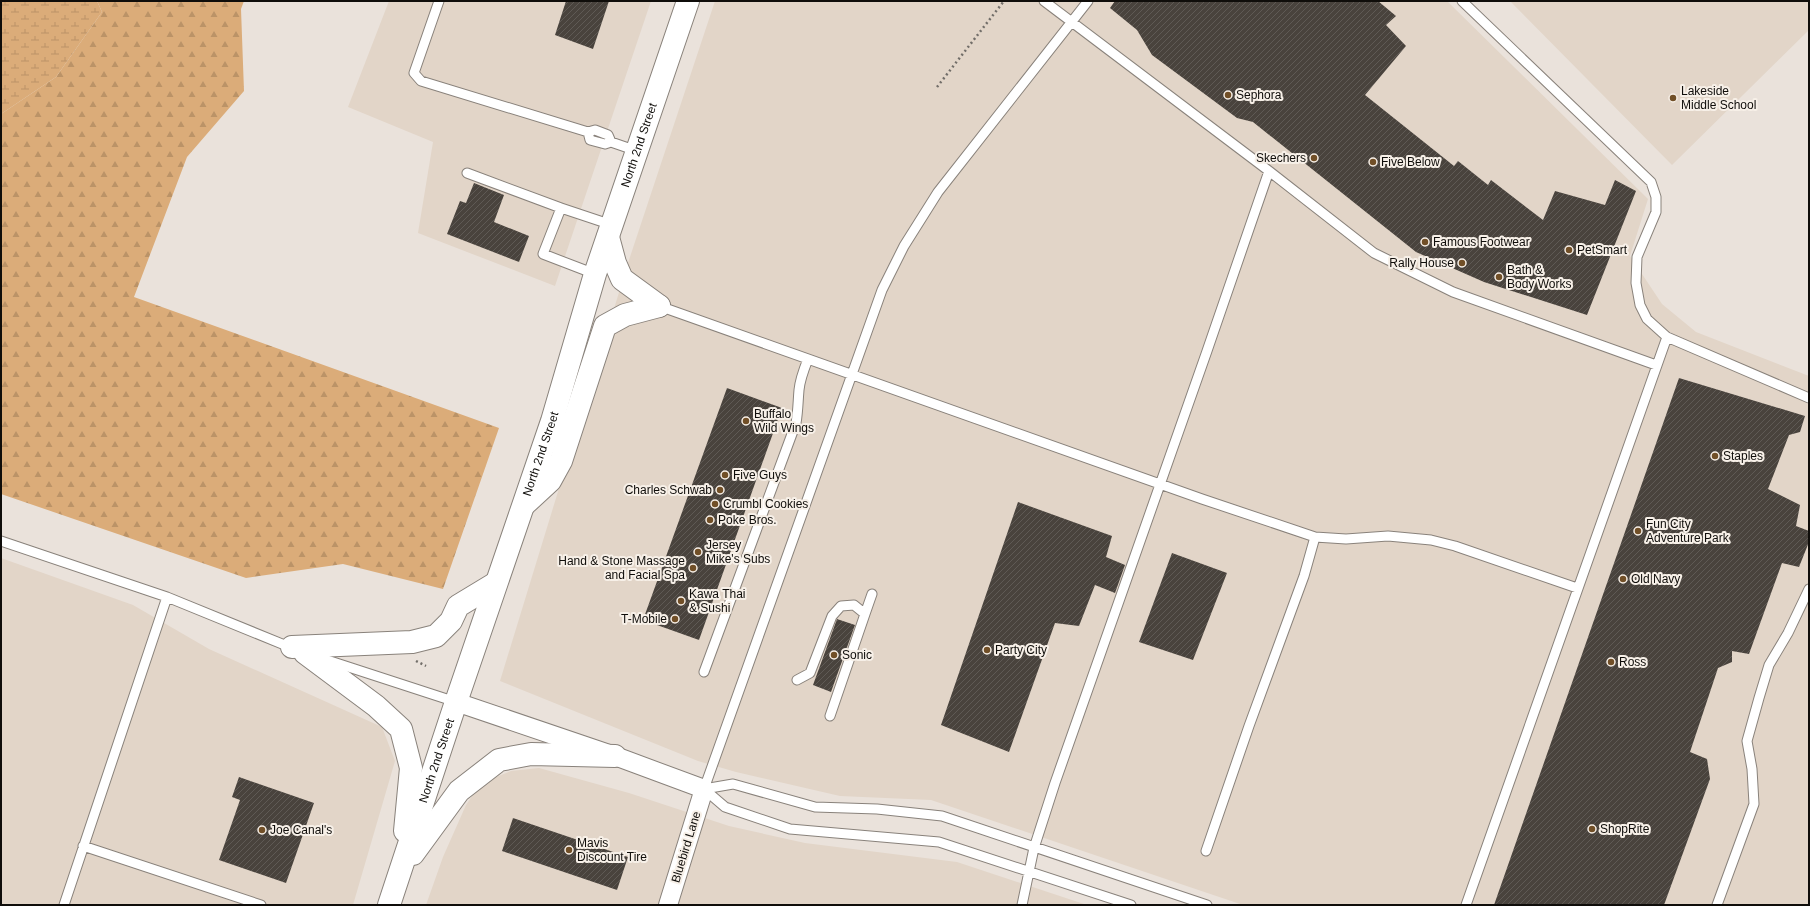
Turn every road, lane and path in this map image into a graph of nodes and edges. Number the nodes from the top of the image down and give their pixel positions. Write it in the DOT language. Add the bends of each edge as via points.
graph roads {
  1 [pos="438,1"];
  2 [pos="688,1"];
  3 [pos="1004,1"];
  4 [pos="1044,1"];
  5 [pos="1088,1"];
  6 [pos="1462,1"];
  7 [pos="1072,23"];
  8 [pos="937,87"];
  9 [pos="637,151"];
  10 [pos="1269,171"];
  11 [pos="467,173"];
  12 [pos="561,208"];
  13 [pos="610,231"];
  14 [pos="596,274"];
  15 [pos="658,306"];
  16 [pos="1666,337"];
  17 [pos="808,359"];
  18 [pos="1656,366"];
  19 [pos="852,374"];
  20 [pos="1809,398"];
  21 [pos="1160,484"];
  22 [pos="523,506"];
  23 [pos="1315,537"];
  24 [pos="1,541"];
  25 [pos="496,583"];
  26 [pos="1578,588"];
  27 [pos="1809,589"];
  28 [pos="872,594"];
  29 [pos="168,597"];
  30 [pos="865,614"];
  31 [pos="298,650"];
  32 [pos="704,672"];
  33 [pos="797,680"];
  34 [pos="456,702"];
  35 [pos="830,716"];
  36 [pos="615,756"];
  37 [pos="704,789"];
  38 [pos="84,846"];
  39 [pos="1034,848"];
  40 [pos="1206,851"];
  41 [pos="1030,871"];
  42 [pos="401,872"];
  43 [pos="64,905"];
  44 [pos="261,905"];
  45 [pos="389,905"];
  46 [pos="668,905"];
  47 [pos="1022,905"];
  48 [pos="1131,905"];
  49 [pos="1207,905"];
  50 [pos="1466,905"];
  51 [pos="1717,905"];
  1 -- 9 [label="lane" via="414,73 422,82 588,132 595,130 608,135 611,142"];
  2 -- 9 [label="main road, North 2nd Street"];
  3 -- 8 [label="path"];
  4 -- 7 [label="lane"];
  5 -- 7 [label="lane"];
  6 -- 16 [label="lane" via="1651,182 1656,197 1656,212 1637,257 1636,283 1640,305 1646,319"];
  7 -- 10 [label="lane"];
  7 -- 19 [label="lane" via="938,192 925,212 882,290"];
  9 -- 13 [label="main road, North 2nd Street"];
  10 -- 18 [label="lane" via="1374,253 1454,292"];
  10 -- 21 [label="lane"];
  11 -- 12 [label="lane"];
  12 -- 13 [label="lane"];
  12 -- 14 [label="lane" via="543,254"];
  13 -- 14 [label="main road, North 2nd Street"];
  13 -- 15 [label="main road" via="615,263 622,279"];
  14 -- 22 [label="main road, North 2nd Street" via="552,421"];
  15 -- 17 [label="lane"];
  15 -- 22 [label="main road" via="625,315 605,326 561,461 550,481"];
  16 -- 18 [label="lane"];
  16 -- 20 [label="lane"];
  17 -- 19 [label="lane"];
  17 -- 32 [label="lane" via="801,378 796,423"];
  18 -- 26 [label="lane"];
  19 -- 21 [label="lane"];
  19 -- 37 [label="lane"];
  21 -- 23 [label="lane"];
  21 -- 39 [label="lane"];
  22 -- 25 [label="main road, North 2nd Street"];
  23 -- 26 [label="lane" via="1346,539 1388,536 1431,540 1456,546"];
  23 -- 40 [label="lane" via="1304,576"];
  24 -- 29 [label="lane"];
  25 -- 31 [label="main road" via="458,606 451,620 436,636 412,642"];
  25 -- 34 [label="main road, North 2nd Street"];
  26 -- 50 [label="lane"];
  27 -- 51 [label="lane" via="1769,665 1757,705 1747,741 1754,804"];
  28 -- 30 [label="lane"];
  29 -- 31 [label="lane"];
  29 -- 38 [label="lane"];
  30 -- 33 [label="lane" via="854,604 841,606 832,616 810,673"];
  30 -- 35 [label="lane"];
  31 -- 34 [label="lane"];
  31 -- 42 [label="main road" via="376,706 401,729 411,768"];
  34 -- 36 [label="street"];
  34 -- 42 [label="main road, North 2nd Street"];
  36 -- 37 [label="street"];
  36 -- 42 [label="main road" via="531,754 499,760 459,791"];
  37 -- 39 [label="lane" via="733,784 815,807 877,809 942,816"];
  37 -- 41 [label="lane" via="725,807 790,829 939,842"];
  37 -- 46 [label="street, Bluebird Lane"];
  38 -- 43 [label="lane"];
  38 -- 44 [label="lane"];
  39 -- 41 [label="lane"];
  39 -- 49 [label="lane"];
  41 -- 47 [label="lane"];
  41 -- 48 [label="lane"];
  42 -- 45 [label="main road, North 2nd Street"];
}
